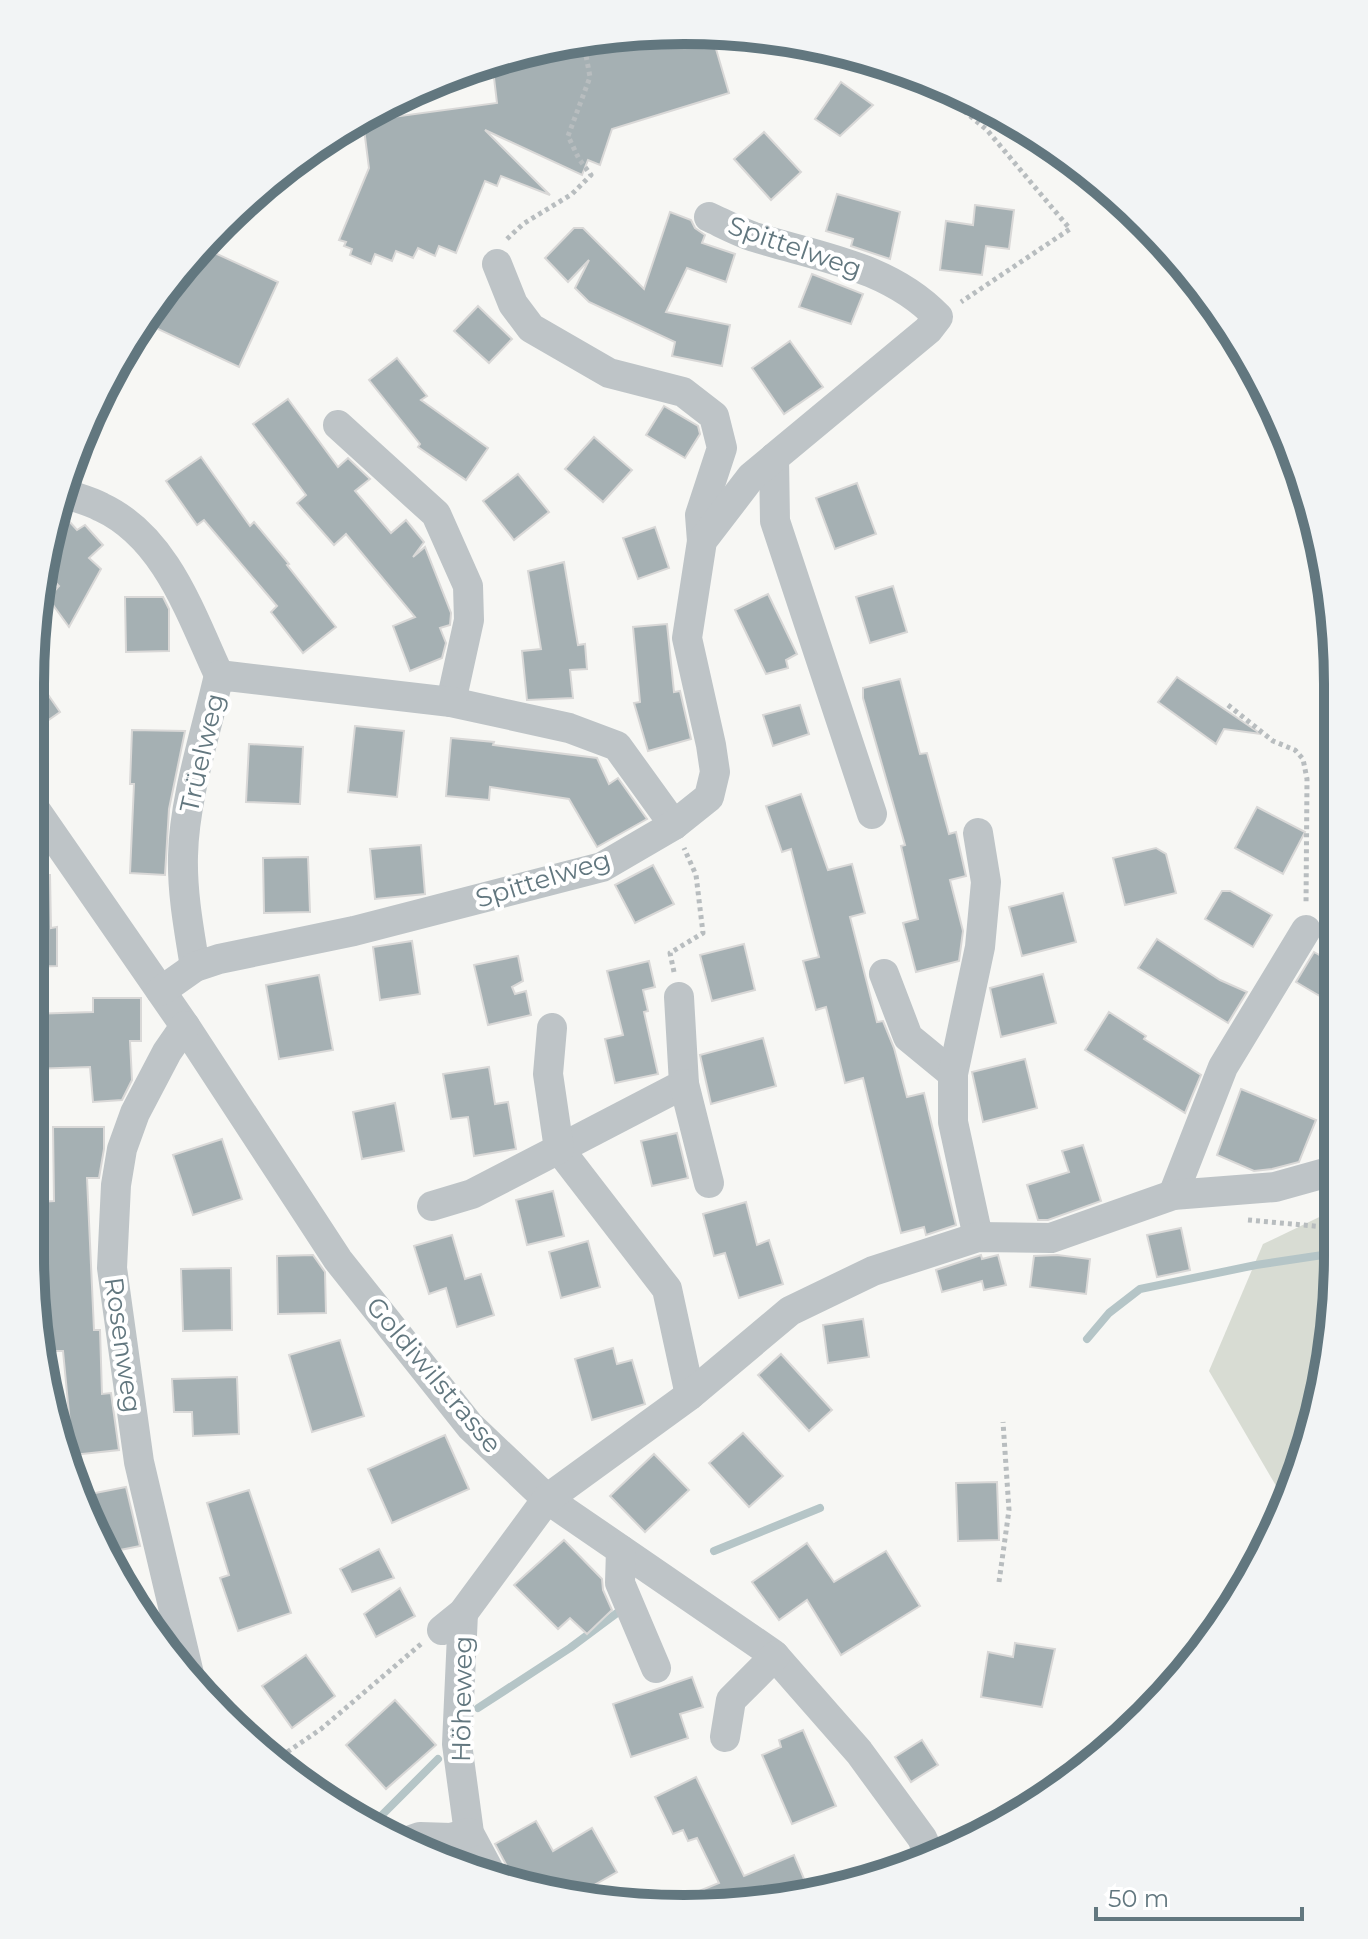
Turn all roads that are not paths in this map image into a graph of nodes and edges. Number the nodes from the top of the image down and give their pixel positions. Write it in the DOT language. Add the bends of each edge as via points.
graph roads {
  1 [pos="709,217"];
  2 [pos="497,264"];
  3 [pos="338,425"];
  4 [pos="774,458"];
  5 [pos="72,496"];
  6 [pos="702,541"];
  7 [pos="219,675"];
  8 [pos="451,702"];
  9 [pos="872,814"];
  10 [pos="44,822"];
  11 [pos="674,825"];
  12 [pos="978,833"];
  13 [pos="1306,930"];
  14 [pos="195,967"];
  15 [pos="884,974"];
  16 [pos="161,991"];
  17 [pos="679,997"];
  18 [pos="185,1026"];
  19 [pos="552,1028"];
  20 [pos="953,1074"];
  21 [pos="684,1084"];
  22 [pos="559,1149"];
  23 [pos="1324,1173"];
  24 [pos="709,1183"];
  25 [pos="1173,1195"];
  26 [pos="432,1206"];
  27 [pos="978,1237"];
  28 [pos="690,1395"];
  29 [pos="547,1499"];
  30 [pos="621,1550"];
  31 [pos="185,1655"];
  32 [pos="775,1656"];
  33 [pos="656,1668"];
  34 [pos="725,1737"];
  35 [pos="469,1833"];
  36 [pos="419,1837"];
  37 [pos="926,1847"];
  38 [pos="485,1863"];
  1 -- 4 [label="street, Spittelweg" via="752,236 859,266 922,300 938,317"];
  2 -- 6 [label="street, Spittelweg" via="513,304 531,328 609,373 683,392 714,416 722,448 700,515"];
  3 -- 8 [label="street" via="436,514 468,586 469,620"];
  4 -- 6 [label="street, Spittelweg" via="751,477"];
  4 -- 9 [label="street" via="775,521"];
  5 -- 7 [label="street" via="102,507 133,528 157,554 176,582"];
  6 -- 11 [label="street, Spittelweg" via="687,638 715,772 709,797"];
  7 -- 8 [label="street, Trüelweg"];
  7 -- 14 [label="street, Trüelweg" via="183,857"];
  8 -- 11 [label="street, Trüelweg" via="569,728 617,746"];
  10 -- 16 [label="street, Goldiwilstrasse"];
  11 -- 14 [label="street, Spittelweg" via="602,867"];
  12 -- 20 [label="street" via="986,882 980,947"];
  13 -- 25 [label="street" via="1223,1067"];
  14 -- 16 [label="street, Spittelweg"];
  15 -- 20 [label="street" via="908,1037"];
  16 -- 18 [label="street, Goldiwilstrasse"];
  17 -- 21 [label="street"];
  18 -- 29 [label="street, Goldiwilstrasse" via="338,1260 470,1426"];
  18 -- 31 [label="street, Rosenweg" via="135,1113 122,1149 112,1268 139,1462"];
  19 -- 22 [label="street" via="548,1074"];
  20 -- 27 [label="street" via="953,1122"];
  21 -- 22 [label="street"];
  21 -- 24 [label="street"];
  22 -- 26 [label="street" via="472,1194"];
  22 -- 28 [label="street" via="667,1289"];
  23 -- 25 [label="street" via="1275,1187"];
  25 -- 27 [label="street" via="1051,1238"];
  27 -- 28 [label="street" via="873,1271 790,1311"];
  28 -- 29 [label="street"];
  29 -- 30 [label="street, Goldiwilstrasse"];
  29 -- 35 [label="street, Höheweg" via="452,1622 457,1744"];
  30 -- 32 [label="street, Goldiwilstrasse"];
  30 -- 33 [label="street" via="620,1583"];
  32 -- 34 [label="street" via="731,1700"];
  32 -- 37 [label="street, Goldiwilstrasse" via="859,1752"];
  35 -- 36 [label="street"];
  35 -- 38 [label="street, Höheweg"];
}
